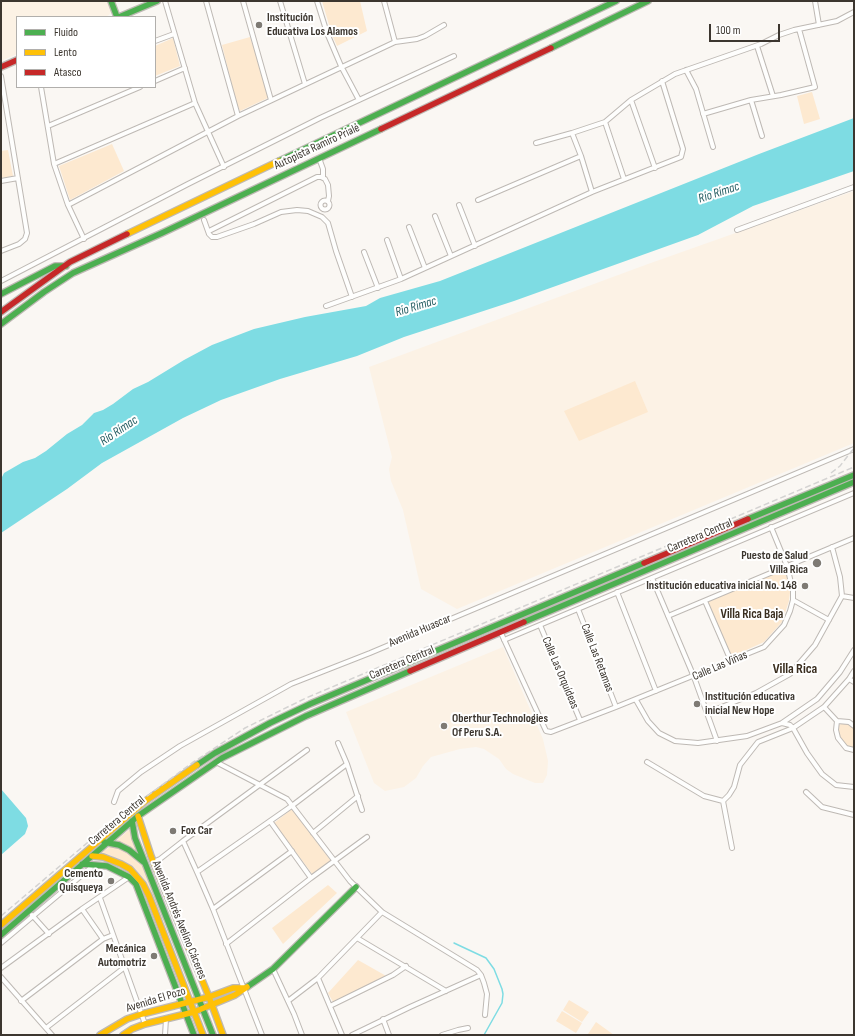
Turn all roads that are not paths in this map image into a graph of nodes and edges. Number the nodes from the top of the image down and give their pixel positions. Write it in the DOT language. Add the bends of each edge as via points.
graph roads {
  1 [pos="111,1"];
  2 [pos="157,1"];
  3 [pos="165,1"];
  4 [pos="206,1"];
  5 [pos="243,1"];
  6 [pos="280,1"];
  7 [pos="317,1"];
  8 [pos="384,1"];
  9 [pos="616,1"];
  10 [pos="648,1"];
  11 [pos="815,1"];
  12 [pos="854,12"];
  13 [pos="118,16"];
  14 [pos="120,16"];
  15 [pos="444,25"];
  16 [pos="819,26"];
  17 [pos="799,29"];
  18 [pos="174,34"];
  19 [pos="156,42"];
  20 [pos="395,42"];
  21 [pos="757,46"];
  22 [pos="454,56"];
  23 [pos="16,60"];
  24 [pos="341,66"];
  25 [pos="1,67"];
  26 [pos="185,68"];
  27 [pos="686,70"];
  28 [pos="1,78"];
  29 [pos="156,81"];
  30 [pos="662,81"];
  31 [pos="305,84"];
  32 [pos="42,88"];
  33 [pos="138,88"];
  34 [pos="773,96"];
  35 [pos="271,100"];
  36 [pos="359,100"];
  37 [pos="631,100"];
  38 [pos="751,100"];
  39 [pos="195,103"];
  40 [pos="703,114"];
  41 [pos="238,116"];
  42 [pos="606,122"];
  43 [pos="48,126"];
  44 [pos="207,131"];
  45 [pos="572,133"];
  46 [pos="762,136"];
  47 [pos="536,143"];
  48 [pos="714,147"];
  49 [pos="580,156"];
  50 [pos="319,158"];
  51 [pos="54,164"];
  52 [pos="224,167"];
  53 [pos="655,168"];
  54 [pos="18,178"];
  55 [pos="323,178"];
  56 [pos="624,179"];
  57 [pos="1,181"];
  58 [pos="854,187"];
  59 [pos="592,192"];
  60 [pos="478,200"];
  61 [pos="328,201"];
  62 [pos="68,205"];
  63 [pos="459,205"];
  64 [pos="435,216"];
  65 [pos="204,220"];
  66 [pos="409,227"];
  67 [pos="737,230"];
  68 [pos="208,231"];
  69 [pos="84,239"];
  70 [pos="387,240"];
  71 [pos="474,246"];
  72 [pos="1,251"];
  73 [pos="364,252"];
  74 [pos="451,256"];
  75 [pos="66,266"];
  76 [pos="425,268"];
  77 [pos="401,279"];
  78 [pos="1,281"];
  79 [pos="378,288"];
  80 [pos="1,294"];
  81 [pos="352,297"];
  82 [pos="326,306"];
  83 [pos="1,312"];
  84 [pos="1,324"];
  85 [pos="854,449"];
  86 [pos="854,475"];
  87 [pos="854,482"];
  88 [pos="854,493"];
  89 [pos="771,527"];
  90 [pos="854,538"];
  91 [pos="832,547"];
  92 [pos="787,566"];
  93 [pos="652,578"];
  94 [pos="617,592"];
  95 [pos="842,596"];
  96 [pos="854,598"];
  97 [pos="793,600"];
  98 [pos="705,601"];
  99 [pos="578,609"];
  100 [pos="532,610"];
  101 [pos="668,616"];
  102 [pos="536,617"];
  103 [pos="829,620"];
  104 [pos="540,625"];
  105 [pos="501,633"];
  106 [pos="504,640"];
  107 [pos="854,650"];
  108 [pos="731,661"];
  109 [pos="854,671"];
  110 [pos="694,677"];
  111 [pos="849,679"];
  112 [pos="854,682"];
  113 [pos="656,691"];
  114 [pos="636,700"];
  115 [pos="824,707"];
  116 [pos="616,708"];
  117 [pos="706,712"];
  118 [pos="580,720"];
  119 [pos="837,721"];
  120 [pos="782,723"];
  121 [pos="854,726"];
  122 [pos="793,728"];
  123 [pos="717,740"];
  124 [pos="338,743"];
  125 [pos="307,750"];
  126 [pos="854,750"];
  127 [pos="216,762"];
  128 [pos="647,762"];
  129 [pos="347,764"];
  130 [pos="261,784"];
  131 [pos="854,787"];
  132 [pos="806,792"];
  133 [pos="358,796"];
  134 [pos="723,801"];
  135 [pos="114,802"];
  136 [pos="293,805"];
  137 [pos="362,810"];
  138 [pos="854,815"];
  139 [pos="138,816"];
  140 [pos="132,821"];
  141 [pos="270,821"];
  142 [pos="313,833"];
  143 [pos="367,837"];
  144 [pos="183,841"];
  145 [pos="97,842"];
  146 [pos="108,842"];
  147 [pos="732,848"];
  148 [pos="292,852"];
  149 [pos="92,856"];
  150 [pos="334,861"];
  151 [pos="153,862"];
  152 [pos="145,863"];
  153 [pos="82,864"];
  154 [pos="94,864"];
  155 [pos="198,872"];
  156 [pos="129,877"];
  157 [pos="311,878"];
  158 [pos="356,887"];
  159 [pos="43,889"];
  160 [pos="139,893"];
  161 [pos="48,894"];
  162 [pos="149,896"];
  163 [pos="100,898"];
  164 [pos="82,909"];
  165 [pos="213,909"];
  166 [pos="29,911"];
  167 [pos="382,912"];
  168 [pos="34,916"];
  169 [pos="168,921"];
  170 [pos="1,925"];
  171 [pos="160,926"];
  172 [pos="49,934"];
  173 [pos="1,935"];
  174 [pos="113,935"];
  175 [pos="357,938"];
  176 [pos="103,939"];
  177 [pos="1,943"];
  178 [pos="226,944"];
  179 [pos="170,950"];
  180 [pos="189,950"];
  181 [pos="181,954"];
  182 [pos="165,961"];
  183 [pos="406,966"];
  184 [pos="125,967"];
  185 [pos="1,968"];
  186 [pos="273,969"];
  187 [pos="481,975"];
  188 [pos="1,977"];
  189 [pos="318,978"];
  190 [pos="244,988"];
  191 [pos="446,991"];
  192 [pos="209,997"];
  193 [pos="199,999"];
  194 [pos="21,1001"];
  195 [pos="288,1001"];
  196 [pos="190,1002"];
  197 [pos="182,1004"];
  198 [pos="212,1005"];
  199 [pos="330,1006"];
  200 [pos="202,1009"];
  201 [pos="194,1012"];
  202 [pos="142,1014"];
  203 [pos="186,1014"];
  204 [pos="485,1015"];
  205 [pos="166,1019"];
  206 [pos="383,1020"];
  207 [pos="145,1024"];
  208 [pos="46,1028"];
  209 [pos="468,1028"];
  210 [pos="447,1034"];
  211 [pos="52,1035"];
  212 [pos="100,1035"];
  213 [pos="123,1035"];
  214 [pos="165,1035"];
  215 [pos="194,1035"];
  216 [pos="203,1035"];
  217 [pos="213,1035"];
  218 [pos="222,1035"];
  219 [pos="262,1035"];
  220 [pos="302,1035"];
  221 [pos="342,1035"];
  222 [pos="352,1035"];
  223 [pos="389,1035"];
  224 [pos="442,1035"];
  1 -- 13 [label="main road"];
  2 -- 14 [label="main road"];
  3 -- 18 [label="street"];
  4 -- 41 [label="street"];
  5 -- 35 [label="street"];
  6 -- 31 [label="street"];
  7 -- 24 [label="street"];
  8 -- 20 [label="street"];
  9 -- 75 [label="main road, Autopista Ramiro Prialé" via="318,142"];
  10 -- 50 [label="main road, Autopista Ramiro Prialé"];
  11 -- 16 [label="street"];
  12 -- 16 [label="street" via="837,21"];
  15 -- 20 [label="street" via="417,39"];
  16 -- 17 [label="street"];
  17 -- 21 [label="street"];
  17 -- 34 [label="street" via="815,87"];
  18 -- 19 [label="street"];
  18 -- 26 [label="street"];
  20 -- 24 [label="street"];
  21 -- 27 [label="street"];
  21 -- 34 [label="street"];
  22 -- 36 [label="street"];
  23 -- 25 [label="main road"];
  24 -- 31 [label="street"];
  24 -- 36 [label="street"];
  26 -- 29 [label="street"];
  26 -- 39 [label="street"];
  27 -- 30 [label="street"];
  27 -- 40 [label="street" via="696,89"];
  28 -- 54 [label="street"];
  30 -- 37 [label="street"];
  30 -- 53 [label="street" via="683,149 681,157"];
  31 -- 35 [label="street"];
  32 -- 43 [label="street"];
  33 -- 43 [label="street"];
  34 -- 38 [label="street"];
  35 -- 41 [label="street"];
  36 -- 52 [label="street"];
  37 -- 42 [label="street"];
  37 -- 53 [label="street"];
  38 -- 40 [label="street"];
  38 -- 46 [label="street"];
  39 -- 44 [label="street"];
  39 -- 51 [label="street"];
  40 -- 48 [label="street"];
  41 -- 44 [label="street"];
  42 -- 45 [label="street"];
  42 -- 56 [label="street"];
  43 -- 51 [label="street"];
  44 -- 52 [label="street"];
  44 -- 62 [label="street"];
  45 -- 47 [label="street"];
  45 -- 49 [label="street"];
  49 -- 59 [label="street"];
  49 -- 60 [label="street"];
  50 -- 55 [label="street"];
  50 -- 84 [label="main road, Autopista Ramiro Prialé" via="162,234 73,273"];
  51 -- 62 [label="street"];
  52 -- 69 [label="street"];
  53 -- 56 [label="street"];
  54 -- 57 [label="street"];
  54 -- 72 [label="street" via="27,233 19,244"];
  55 -- 61 [label="street" via="328,185"];
  55 -- 68 [label="street" via="317,177"];
  56 -- 59 [label="street"];
  58 -- 67 [label="street"];
  59 -- 71 [label="street"];
  62 -- 69 [label="street"];
  63 -- 71 [label="street"];
  64 -- 74 [label="street"];
  65 -- 68 [label="street"];
  66 -- 76 [label="street"];
  68 -- 81 [label="street" via="212,236 217,236 281,212 308,211 328,223"];
  69 -- 78 [label="street"];
  70 -- 77 [label="street"];
  71 -- 74 [label="street"];
  73 -- 79 [label="street"];
  74 -- 76 [label="street"];
  75 -- 80 [label="main road" via="56,266"];
  75 -- 83 [label="main road, Autopista Ramiro Prialé"];
  76 -- 77 [label="street"];
  77 -- 79 [label="street"];
  79 -- 81 [label="street"];
  81 -- 82 [label="street"];
  85 -- 135 [label="street, Avenida Huascar" via="291,684 180,746 118,791"];
  86 -- 100 [label="main road, Carretera Central"];
  87 -- 102 [label="main road, Carretera Central"];
  88 -- 89 [label="street"];
  89 -- 92 [label="street, Calle Las Viñas"];
  89 -- 93 [label="street"];
  90 -- 91 [label="street"];
  91 -- 92 [label="street"];
  91 -- 95 [label="street"];
  92 -- 97 [label="street, Calle Las Viñas"];
  92 -- 98 [label="street"];
  93 -- 94 [label="street"];
  93 -- 101 [label="street"];
  94 -- 99 [label="street"];
  94 -- 113 [label="street"];
  95 -- 96 [label="street"];
  95 -- 103 [label="street"];
  97 -- 103 [label="street"];
  97 -- 108 [label="street, Calle Las Viñas" via="784,625 764,647"];
  98 -- 101 [label="street"];
  98 -- 108 [label="street"];
  99 -- 104 [label="street"];
  99 -- 116 [label="street, Calle Las Retamas"];
  100 -- 102 [label="main road"];
  100 -- 145 [label="main road, Carretera Central" via="270,723 209,758 144,802"];
  101 -- 110 [label="street"];
  102 -- 105 [label="main road, Carretera Central"];
  103 -- 117 [label="street" via="815,645 790,674 756,693"];
  104 -- 106 [label="street"];
  104 -- 118 [label="street, Calle Las Orquídeas"];
  105 -- 106 [label="street"];
  105 -- 127 [label="main road, Carretera Central" via="306,716"];
  106 -- 118 [label="street, Calle Las Viñas" via="545,731 551,732"];
  107 -- 120 [label="street" via="840,672 817,699"];
  108 -- 110 [label="street, Calle Las Viñas"];
  109 -- 111 [label="street"];
  110 -- 113 [label="street, Calle Las Viñas"];
  110 -- 117 [label="street"];
  111 -- 112 [label="street"];
  111 -- 115 [label="street"];
  113 -- 114 [label="street, Calle Las Viñas"];
  114 -- 116 [label="street, Calle Las Viñas"];
  114 -- 123 [label="street" via="648,720 667,738 698,744"];
  115 -- 119 [label="street"];
  115 -- 122 [label="street"];
  116 -- 118 [label="street, Calle Las Viñas"];
  117 -- 123 [label="street"];
  119 -- 121 [label="street" via="849,722"];
  119 -- 126 [label="street" via="838,738 846,748"];
  120 -- 122 [label="street" via="790,724"];
  120 -- 123 [label="street" via="746,736"];
  122 -- 131 [label="street" via="806,753 822,774 836,785"];
  122 -- 134 [label="street" via="758,742 740,764 734,787"];
  124 -- 129 [label="street"];
  125 -- 130 [label="street"];
  127 -- 130 [label="street"];
  127 -- 139 [label="main road, Carretera Central"];
  128 -- 134 [label="street" via="704,796"];
  129 -- 133 [label="street"];
  129 -- 136 [label="street"];
  130 -- 136 [label="street" via="287,798"];
  130 -- 144 [label="street"];
  132 -- 138 [label="street" via="822,807"];
  133 -- 137 [label="street"];
  133 -- 142 [label="street"];
  134 -- 147 [label="street"];
  136 -- 141 [label="street"];
  136 -- 142 [label="street"];
  139 -- 140 [label="main road, Carretera Central"];
  139 -- 151 [label="main road"];
  140 -- 146 [label="main road, Carretera Central"];
  140 -- 152 [label="main road" via="135,838"];
  141 -- 148 [label="street"];
  141 -- 155 [label="street"];
  142 -- 150 [label="street"];
  143 -- 150 [label="street"];
  144 -- 151 [label="street"];
  144 -- 155 [label="street"];
  145 -- 146 [label="main road, Avenida Andrés Avelino Cáceres"];
  145 -- 159 [label="main road, Carretera Central"];
  146 -- 149 [label="main road, Carretera Central"];
  146 -- 152 [label="main road, Avenida Andrés Avelino Cáceres" via="129,850"];
  148 -- 157 [label="street"];
  148 -- 165 [label="street"];
  149 -- 153 [label="main road, Carretera Central"];
  149 -- 162 [label="main road, Avenida Andrés Avelino Cáceres" via="111,859 130,869"];
  150 -- 157 [label="street"];
  150 -- 158 [label="street"];
  151 -- 180 [label="main road"];
  152 -- 169 [label="main road, Avenida Andrés Avelino Cáceres"];
  153 -- 154 [label="main road"];
  153 -- 161 [label="main road, Carretera Central"];
  154 -- 156 [label="main road" via="107,866"];
  154 -- 168 [label="street"];
  155 -- 165 [label="street"];
  156 -- 160 [label="main road" via="136,884"];
  156 -- 163 [label="street"];
  157 -- 178 [label="street"];
  158 -- 167 [label="street"];
  158 -- 186 [label="main road, Avenida El Pozo"];
  159 -- 161 [label="main road"];
  159 -- 170 [label="main road, Carretera Central"];
  160 -- 162 [label="main road"];
  160 -- 182 [label="main road"];
  161 -- 166 [label="main road, Carretera Central"];
  162 -- 171 [label="main road, Avenida Andrés Avelino Cáceres"];
  163 -- 164 [label="street"];
  163 -- 174 [label="street"];
  164 -- 172 [label="street"];
  164 -- 176 [label="street"];
  165 -- 178 [label="street"];
  166 -- 168 [label="street"];
  166 -- 173 [label="main road, Carretera Central"];
  167 -- 175 [label="street"];
  167 -- 187 [label="street" via="477,970"];
  168 -- 172 [label="street"];
  168 -- 177 [label="street"];
  169 -- 171 [label="main road"];
  169 -- 181 [label="main road, Avenida Andrés Avelino Cáceres"];
  171 -- 179 [label="main road, Avenida Andrés Avelino Cáceres"];
  172 -- 185 [label="street"];
  174 -- 176 [label="street"];
  174 -- 184 [label="street"];
  175 -- 183 [label="street"];
  175 -- 189 [label="street"];
  176 -- 194 [label="street"];
  178 -- 190 [label="street"];
  179 -- 182 [label="main road"];
  179 -- 196 [label="main road, Avenida Andrés Avelino Cáceres"];
  180 -- 181 [label="main road"];
  180 -- 192 [label="main road"];
  181 -- 193 [label="main road, Avenida Andrés Avelino Cáceres"];
  182 -- 197 [label="main road"];
  183 -- 191 [label="street"];
  183 -- 199 [label="street"];
  184 -- 202 [label="street"];
  184 -- 208 [label="street"];
  186 -- 190 [label="main road, Avenida El Pozo"];
  186 -- 195 [label="street"];
  187 -- 191 [label="street"];
  187 -- 204 [label="street" via="487,994"];
  188 -- 194 [label="street"];
  189 -- 195 [label="street"];
  189 -- 199 [label="street"];
  190 -- 192 [label="main road, Avenida El Pozo" via="233,988"];
  190 -- 198 [label="main road, Avenida El Pozo"];
  190 -- 219 [label="street"];
  191 -- 206 [label="street"];
  192 -- 193 [label="main road, Avenida El Pozo"];
  192 -- 198 [label="main road"];
  193 -- 196 [label="main road, Avenida El Pozo"];
  193 -- 200 [label="main road, Avenida Andrés Avelino Cáceres"];
  194 -- 208 [label="street"];
  195 -- 220 [label="street"];
  196 -- 197 [label="main road, Avenida El Pozo"];
  196 -- 201 [label="main road, Avenida Andrés Avelino Cáceres"];
  197 -- 202 [label="main road, Avenida El Pozo"];
  197 -- 203 [label="main road"];
  198 -- 200 [label="main road, Avenida El Pozo"];
  198 -- 218 [label="main road"];
  199 -- 221 [label="street"];
  200 -- 201 [label="main road, Avenida El Pozo"];
  200 -- 217 [label="main road, Avenida Andrés Avelino Cáceres"];
  201 -- 203 [label="main road, Avenida El Pozo"];
  201 -- 216 [label="main road, Avenida Andrés Avelino Cáceres"];
  202 -- 207 [label="street"];
  202 -- 212 [label="main road, Avenida El Pozo"];
  203 -- 205 [label="main road, Avenida El Pozo"];
  203 -- 215 [label="main road"];
  205 -- 207 [label="main road, Avenida El Pozo"];
  205 -- 214 [label="street"];
  206 -- 222 [label="street"];
  206 -- 223 [label="street"];
  207 -- 213 [label="main road, Avenida El Pozo"];
  208 -- 211 [label="street"];
  209 -- 210 [label="street"];
  210 -- 224 [label="street"];
}
